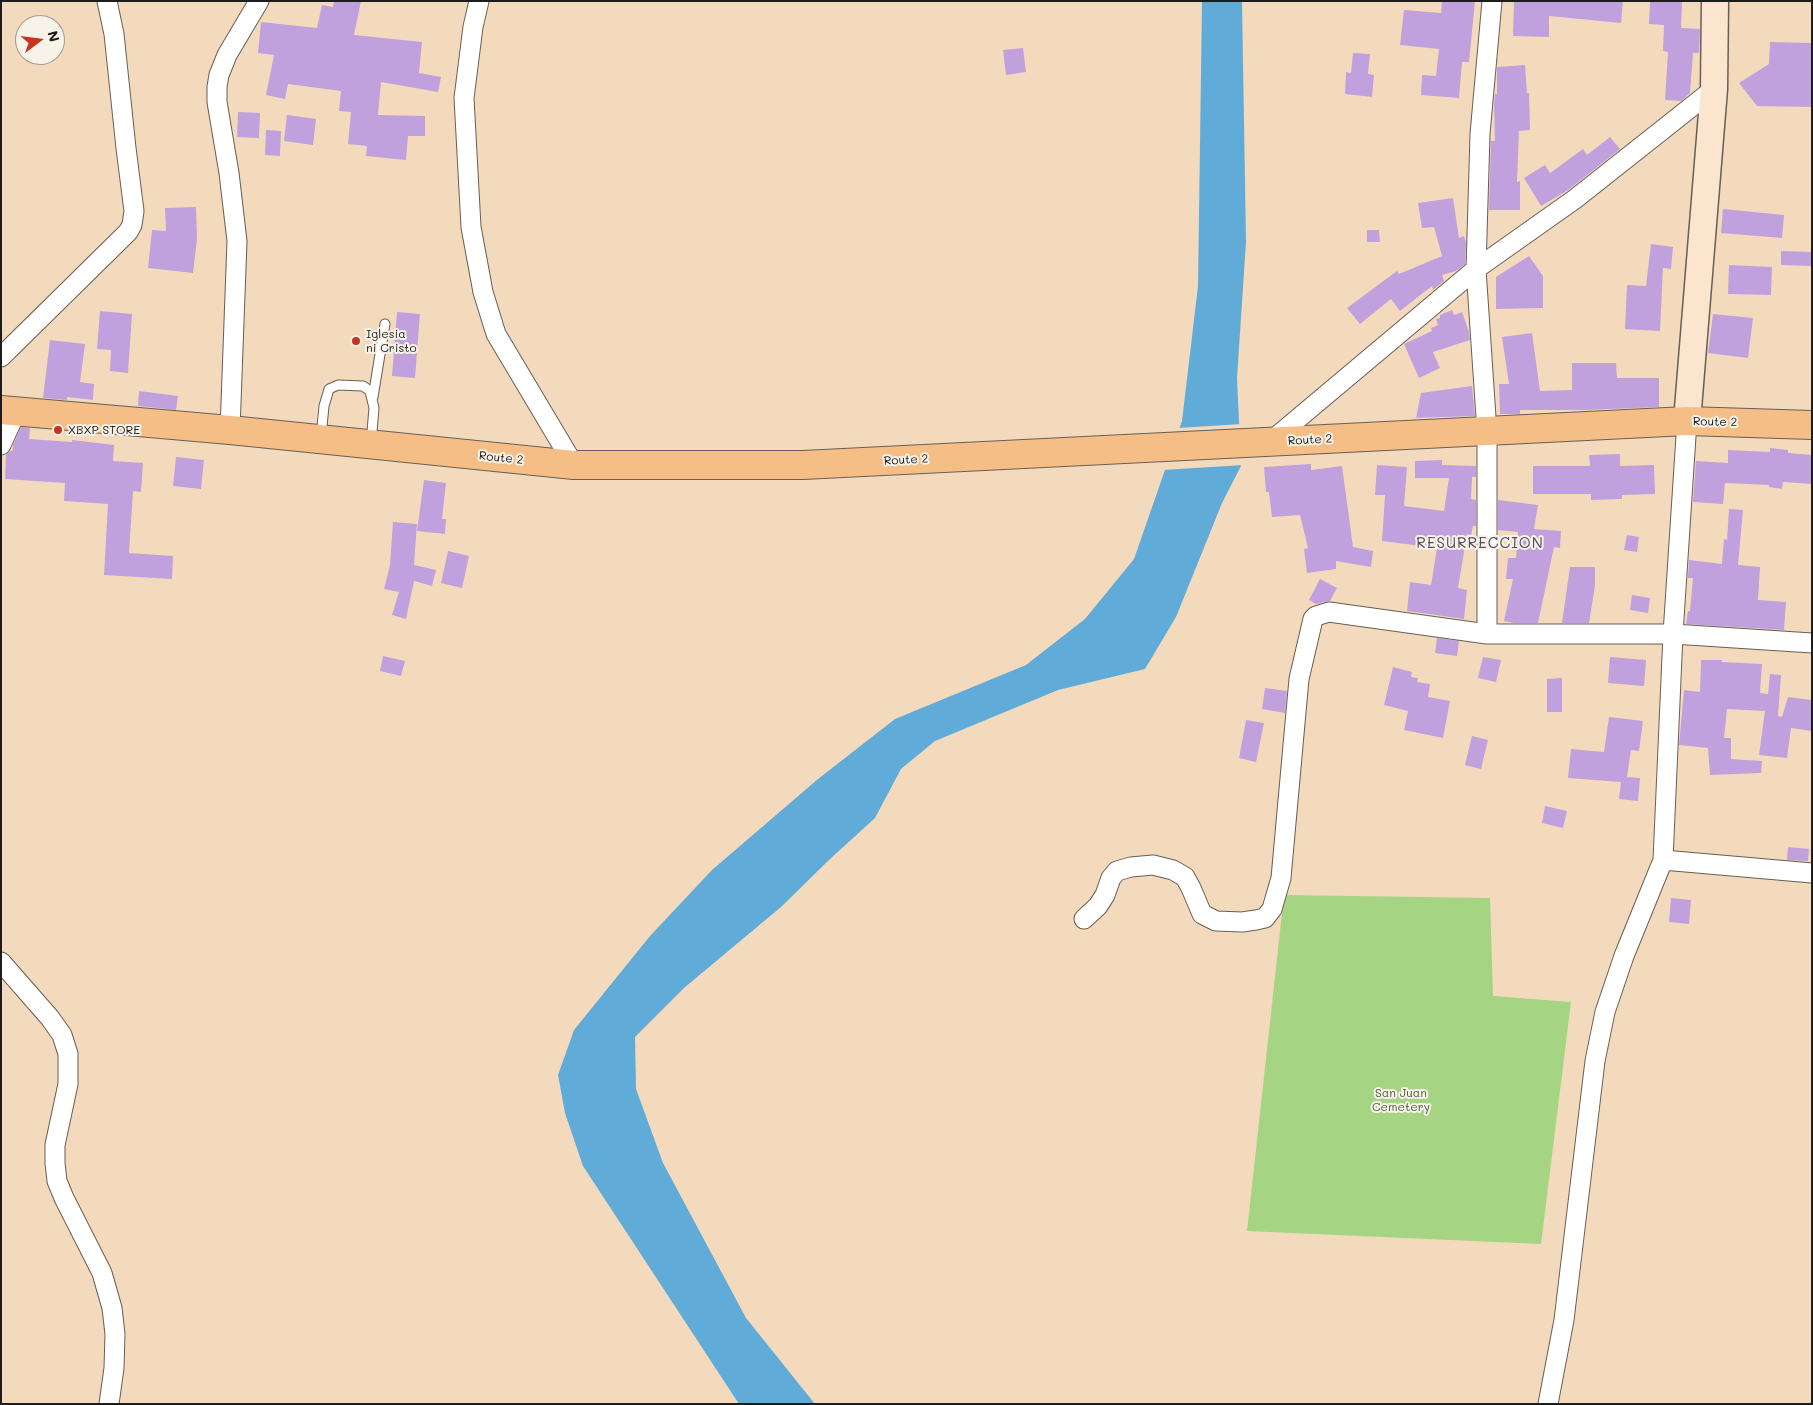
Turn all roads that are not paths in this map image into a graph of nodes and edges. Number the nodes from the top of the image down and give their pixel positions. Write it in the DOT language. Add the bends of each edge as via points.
graph roads {
  1 [pos="107,1"];
  2 [pos="259,1"];
  3 [pos="479,1"];
  4 [pos="1492,1"];
  5 [pos="1715,1"];
  6 [pos="1714,89"];
  7 [pos="1476,269"];
  8 [pos="386,324"];
  9 [pos="1,357"];
  10 [pos="373,397"];
  11 [pos="9,411"];
  12 [pos="1687,421"];
  13 [pos="1812,425"];
  14 [pos="230,430"];
  15 [pos="1487,432"];
  16 [pos="321,440"];
  17 [pos="1260,443"];
  18 [pos="371,444"];
  19 [pos="1,445"];
  20 [pos="574,465"];
  21 [pos="1487,634"];
  22 [pos="1673,634"];
  23 [pos="1812,643"];
  24 [pos="1663,860"];
  25 [pos="1812,872"];
  26 [pos="1084,918"];
  27 [pos="1,962"];
  28 [pos="109,1404"];
  29 [pos="1548,1404"];
  1 -- 9 [label="street" via="114,34 134,211 132,225"];
  2 -- 14 [label="street" via="227,55 217,86 216,102 229,173 236,241"];
  3 -- 20 [label="street" via="464,98 471,227 482,292 496,334"];
  4 -- 7 [label="street" via="1480,134"];
  5 -- 6 [label="street"];
  6 -- 7 [label="street" via="1575,198"];
  6 -- 12 [label="street"];
  7 -- 15 [label="street"];
  7 -- 17 [label="street"];
  8 -- 10 [label="lane"];
  10 -- 16 [label="lane" via="363,386 338,385 329,389"];
  10 -- 18 [label="lane"];
  11 -- 14 [label="highway, Route 2"];
  11 -- 19 [label="street"];
  12 -- 13 [label="highway, Route 2"];
  12 -- 15 [label="highway, Route 2"];
  12 -- 22 [label="street"];
  14 -- 16 [label="highway, Route 2"];
  15 -- 17 [label="highway, Route 2"];
  15 -- 21 [label="street"];
  16 -- 18 [label="highway, Route 2"];
  17 -- 20 [label="highway, Route 2" via="802,465"];
  18 -- 20 [label="highway, Route 2"];
  21 -- 22 [label="street"];
  21 -- 26 [label="street" via="1329,612 1316,616 1299,679 1281,878 1272,909 1265,918 1256,920 1216,921 1202,914 1185,877 1153,865 1117,871 1098,906"];
  22 -- 23 [label="street"];
  22 -- 24 [label="street"];
  24 -- 25 [label="street"];
  24 -- 29 [label="street" via="1605,1012 1595,1061 1564,1320"];
  27 -- 28 [label="street" via="50,1018 62,1035 68,1054 68,1084 55,1146 57,1181 109,1294 115,1334"];
}
